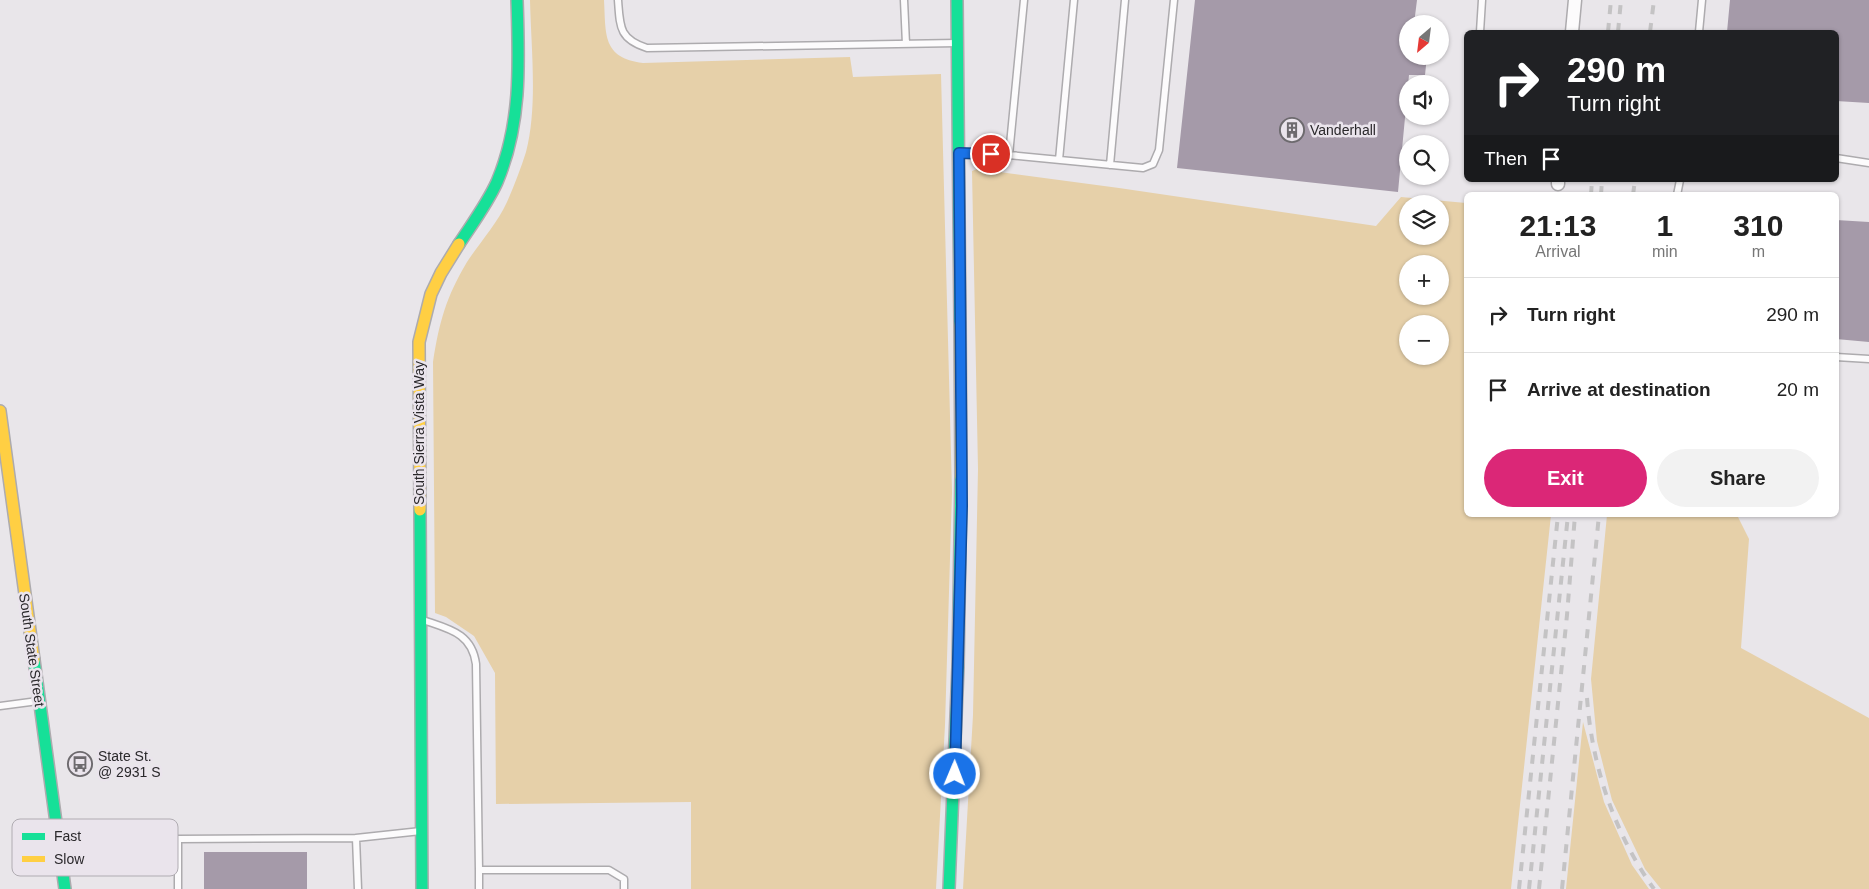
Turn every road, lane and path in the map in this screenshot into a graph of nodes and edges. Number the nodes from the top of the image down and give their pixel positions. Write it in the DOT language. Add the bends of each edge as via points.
graph roads {
  1 [pos="517,0"];
  2 [pos="618,0"];
  3 [pos="904,0"];
  4 [pos="958,0"];
  5 [pos="1024,0"];
  6 [pos="1074,0"];
  7 [pos="1125,0"];
  8 [pos="1174,0"];
  9 [pos="1482,0"];
  10 [pos="1575,0"];
  11 [pos="1702,0"];
  12 [pos="1480,30"];
  13 [pos="1572,30"];
  14 [pos="1699,30"];
  15 [pos="958,43"];
  16 [pos="906,44"];
  17 [pos="959,153"];
  18 [pos="1009,155"];
  19 [pos="1839,158"];
  20 [pos="1059,160"];
  21 [pos="1869,163"];
  22 [pos="1110,165"];
  23 [pos="1839,357"];
  24 [pos="1869,359"];
  25 [pos="0,411"];
  26 [pos="420,620"];
  27 [pos="39,701"];
  28 [pos="0,706"];
  29 [pos="55,819"];
  30 [pos="422,831"];
  31 [pos="356,838"];
  32 [pos="479,870"];
  33 [pos="63,876"];
  34 [pos="65,889"];
  35 [pos="178,889"];
  36 [pos="358,889"];
  37 [pos="422,889"];
  38 [pos="479,889"];
  39 [pos="624,889"];
  40 [pos="949,889"];
  1 -- 26 [label="street, South Sierra Vista Way" via="520,89 509,150 480,213 433,288 419,342"];
  2 -- 16 [label="lane" via="625,36 647,48"];
  3 -- 16 [label="lane"];
  4 -- 15 [label="street"];
  5 -- 18 [label="lane"];
  6 -- 20 [label="lane"];
  7 -- 22 [label="lane"];
  8 -- 22 [label="lane" via="1159,150 1153,164 1144,168"];
  9 -- 12 [label="lane"];
  10 -- 13 [label="street"];
  11 -- 14 [label="lane"];
  15 -- 16 [label="lane"];
  15 -- 17 [label="street"];
  17 -- 18 [label="lane"];
  17 -- 40 [label="street" via="961,516 955,793"];
  18 -- 20 [label="lane"];
  19 -- 21 [label="lane"];
  20 -- 22 [label="lane"];
  23 -- 24 [label="lane"];
  25 -- 27 [label="street, South State Street"];
  26 -- 30 [label="street, South Sierra Vista Way"];
  26 -- 32 [label="lane" via="452,630 468,641 474,652"];
  27 -- 28 [label="lane"];
  27 -- 29 [label="street, South State Street"];
  30 -- 31 [label="lane"];
  30 -- 37 [label="street, South Sierra Vista Way"];
  31 -- 35 [label="lane" via="178,839"];
  31 -- 36 [label="lane"];
  32 -- 38 [label="lane"];
  32 -- 39 [label="lane" via="609,870 624,879"];
  33 -- 34 [label="street, South State Street"];
}
